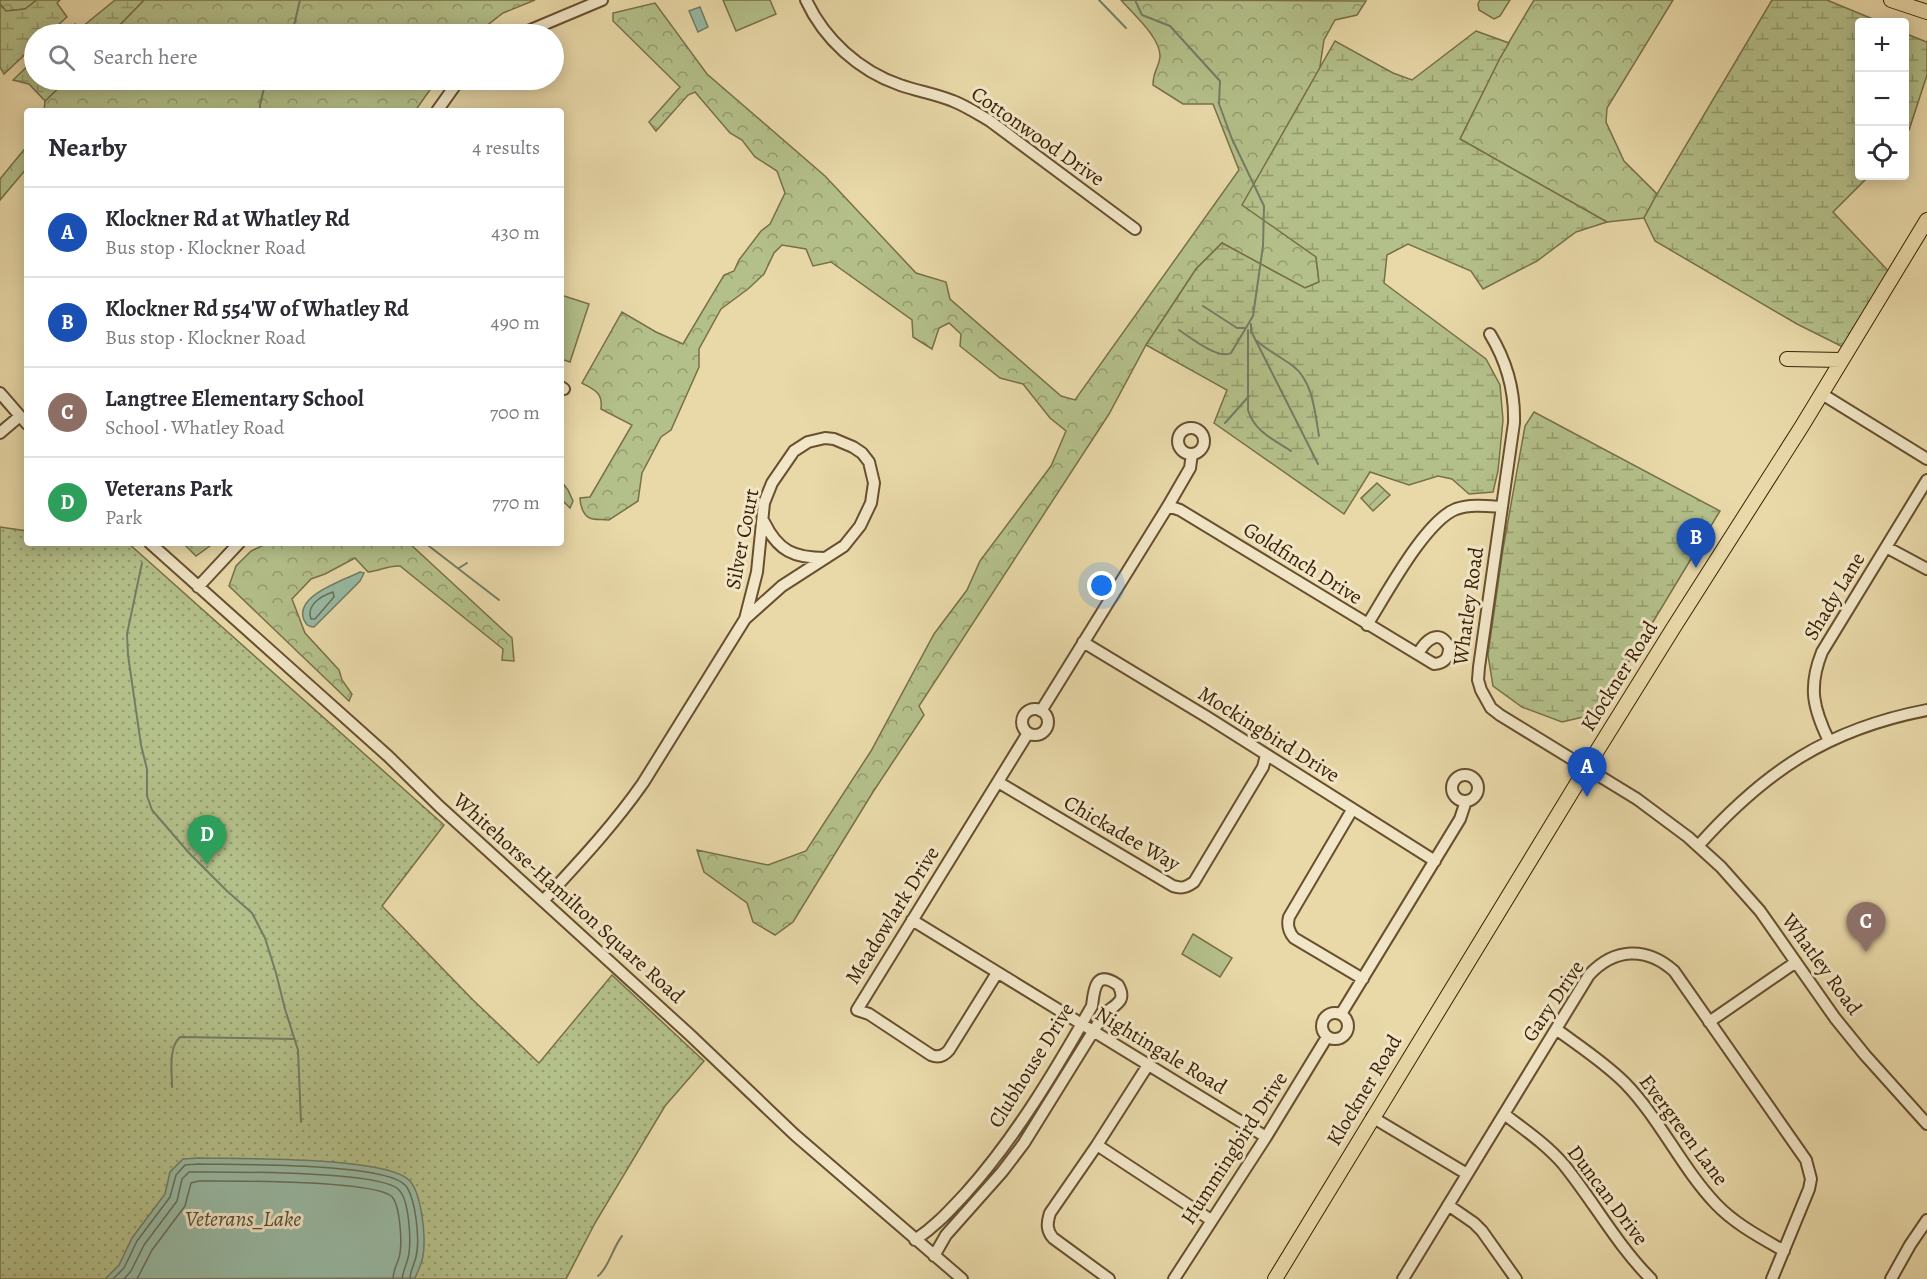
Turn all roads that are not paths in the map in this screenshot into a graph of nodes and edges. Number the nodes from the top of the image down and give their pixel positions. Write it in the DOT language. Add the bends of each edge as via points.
graph roads {
  1 [pos="602,0"];
  2 [pos="806,0"];
  3 [pos="1891,0"];
  4 [pos="1927,12"];
  5 [pos="545,24"];
  6 [pos="452,90"];
  7 [pos="439,108"];
  8 [pos="1927,220"];
  9 [pos="1135,229"];
  10 [pos="1490,334"];
  11 [pos="1787,359"];
  12 [pos="1842,360"];
  13 [pos="0,393"];
  14 [pos="1822,394"];
  15 [pos="23,420"];
  16 [pos="0,433"];
  17 [pos="1192,454"];
  18 [pos="1927,459"];
  19 [pos="1927,480"];
  20 [pos="1168,506"];
  21 [pos="1502,507"];
  22 [pos="764,522"];
  23 [pos="153,546"];
  24 [pos="236,546"];
  25 [pos="1886,547"];
  26 [pos="825,558"];
  27 [pos="1927,569"];
  28 [pos="198,587"];
  29 [pos="745,619"];
  30 [pos="1367,625"];
  31 [pos="1083,642"];
  32 [pos="1418,654"];
  33 [pos="1927,710"];
  34 [pos="1041,711"];
  35 [pos="1028,733"];
  36 [pos="1830,741"];
  37 [pos="1266,755"];
  38 [pos="1587,767"];
  39 [pos="998,782"];
  40 [pos="1466,801"];
  41 [pos="1352,810"];
  42 [pos="1698,846"];
  43 [pos="1435,861"];
  44 [pos="543,901"];
  45 [pos="912,920"];
  46 [pos="1796,962"];
  47 [pos="997,973"];
  48 [pos="1363,979"];
  49 [pos="1341,1014"];
  50 [pos="1709,1022"];
  51 [pos="1081,1024"];
  52 [pos="1556,1029"];
  53 [pos="1093,1031"];
  54 [pos="1327,1037"];
  55 [pos="1148,1065"];
  56 [pos="1504,1114"];
  57 [pos="1372,1117"];
  58 [pos="1927,1124"];
  59 [pos="1266,1137"];
  60 [pos="1097,1145"];
  61 [pos="982,1174"];
  62 [pos="1467,1174"];
  63 [pos="993,1183"];
  64 [pos="959,1200"];
  65 [pos="1448,1205"];
  66 [pos="970,1209"];
  67 [pos="1211,1220"];
  68 [pos="1927,1220"];
  69 [pos="915,1240"];
  70 [pos="1784,1251"];
  71 [pos="934,1256"];
  72 [pos="962,1279"];
  73 [pos="1109,1279"];
  74 [pos="1174,1279"];
  75 [pos="1275,1279"];
  76 [pos="1403,1279"];
  77 [pos="1516,1279"];
  78 [pos="1651,1279"];
  79 [pos="1772,1279"];
  80 [pos="1891,1279"];
  1 -- 5 [label="street"];
  2 -- 9 [label="street, Cottonwood Drive" via="832,40 858,63 893,82 972,110"];
  3 -- 4 [label="main road"];
  6 -- 7 [label="street"];
  8 -- 12 [label="main road, Klockner Road"];
  10 -- 21 [label="street, Whatley Road" via="1503,356 1514,405"];
  11 -- 12 [label="main road"];
  12 -- 14 [label="main road, Klockner Road"];
  13 -- 15 [label="street"];
  14 -- 18 [label="street"];
  14 -- 38 [label="main road, Klockner Road"];
  15 -- 16 [label="street"];
  17 -- 20 [label="street, Meadowlark Drive" via="1190,468"];
  19 -- 25 [label="street, Shady Lane"];
  20 -- 30 [label="street, Goldfinch Drive"];
  20 -- 31 [label="street, Meadowlark Drive"];
  21 -- 30 [label="street" via="1467,506 1438,519"];
  21 -- 38 [label="street, Whatley Road" via="1479,667 1480,690 1500,715"];
  22 -- 26 [label="street" via="774,540 791,553"];
  22 -- 26 [label="street, Silver Court" via="766,495 794,451 825,438 853,447 869,462 873,493 852,537"];
  22 -- 29 [label="street, Silver Court"];
  23 -- 28 [label="street, Whitehorse-Hamilton Square Road"];
  24 -- 28 [label="street"];
  25 -- 27 [label="street"];
  25 -- 36 [label="street, Shady Lane" via="1817,664 1814,699"];
  26 -- 29 [label="street, Silver Court" via="782,586"];
  28 -- 44 [label="street, Whitehorse-Hamilton Square Road"];
  29 -- 44 [label="street, Silver Court" via="626,807"];
  30 -- 32 [label="street, Goldfinch Drive"];
  31 -- 34 [label="street, Meadowlark Drive"];
  31 -- 37 [label="street, Mockingbird Drive"];
  33 -- 36 [label="street" via="1881,720"];
  34 -- 35 [label="street, Meadowlark Drive" via="1034,709 1024,715 1023,727"];
  34 -- 35 [label="street, Meadowlark Drive" via="1047,721 1046,729 1035,735"];
  35 -- 39 [label="street, Meadowlark Drive"];
  36 -- 42 [label="street" via="1765,780"];
  37 -- 39 [label="street, Chickadee Way" via="1263,767 1194,882 1180,889"];
  37 -- 41 [label="street, Mockingbird Drive"];
  38 -- 42 [label="street, Whatley Road" via="1660,814"];
  38 -- 57 [label="main road, Klockner Road"];
  39 -- 45 [label="street, Meadowlark Drive"];
  40 -- 43 [label="street, Hummingbird Drive"];
  41 -- 43 [label="street, Mockingbird Drive"];
  41 -- 48 [label="street" via="1289,917 1288,928 1294,938"];
  42 -- 46 [label="street, Whatley Road" via="1746,895"];
  43 -- 48 [label="street, Hummingbird Drive"];
  44 -- 69 [label="street, Whitehorse-Hamilton Square Road" via="795,1135"];
  45 -- 47 [label="street, Nightingale Road"];
  45 -- 47 [label="street, Meadowlark Drive" via="857,1010 936,1057 942,1056"];
  46 -- 50 [label="street"];
  46 -- 58 [label="street, Whatley Road" via="1835,1018"];
  47 -- 51 [label="street, Nightingale Road"];
  48 -- 49 [label="street, Hummingbird Drive"];
  49 -- 54 [label="street, Hummingbird Drive" via="1325,1017 1322,1030"];
  49 -- 54 [label="street, Hummingbird Drive" via="1347,1020 1346,1033 1335,1040"];
  50 -- 52 [label="street, Gary Drive" via="1666,964 1647,955 1626,954 1605,961 1589,975"];
  50 -- 70 [label="street, Gary Drive" via="1810,1169 1809,1189"];
  51 -- 53 [label="street, Nightingale Road"];
  51 -- 53 [label="street, Clubhouse Drive" via="1092,1006 1095,985 1101,981 1114,982 1121,990 1119,1003 1104,1014"];
  51 -- 61 [label="street, Clubhouse Drive" via="1021,1123"];
  52 -- 56 [label="street, Gary Drive"];
  52 -- 70 [label="street, Evergreen Lane" via="1625,1083 1717,1204 1744,1227"];
  53 -- 55 [label="street, Nightingale Road"];
  53 -- 63 [label="street, Clubhouse Drive" via="1024,1143"];
  54 -- 59 [label="street, Hummingbird Drive"];
  55 -- 59 [label="street, Nightingale Road"];
  55 -- 60 [label="street"];
  56 -- 62 [label="street, Gary Drive"];
  56 -- 78 [label="street, Duncan Drive" via="1554,1154"];
  57 -- 62 [label="street"];
  57 -- 75 [label="main road, Klockner Road"];
  59 -- 67 [label="street, Hummingbird Drive"];
  60 -- 67 [label="street"];
  60 -- 73 [label="street" via="1047,1222 1053,1238"];
  61 -- 63 [label="street"];
  61 -- 64 [label="street, Clubhouse Drive"];
  62 -- 65 [label="street, Gary Drive"];
  63 -- 66 [label="street, Clubhouse Drive"];
  64 -- 66 [label="street"];
  64 -- 69 [label="street, Clubhouse Drive" via="936,1226"];
  65 -- 76 [label="street, Gary Drive"];
  65 -- 77 [label="street" via="1474,1222"];
  66 -- 71 [label="street, Clubhouse Drive" via="946,1235"];
  67 -- 74 [label="street, Hummingbird Drive"];
  68 -- 80 [label="street"];
  69 -- 71 [label="street, Whitehorse-Hamilton Square Road"];
  70 -- 79 [label="street, Gary Drive"];
  71 -- 72 [label="street, Whitehorse-Hamilton Square Road"];
}
